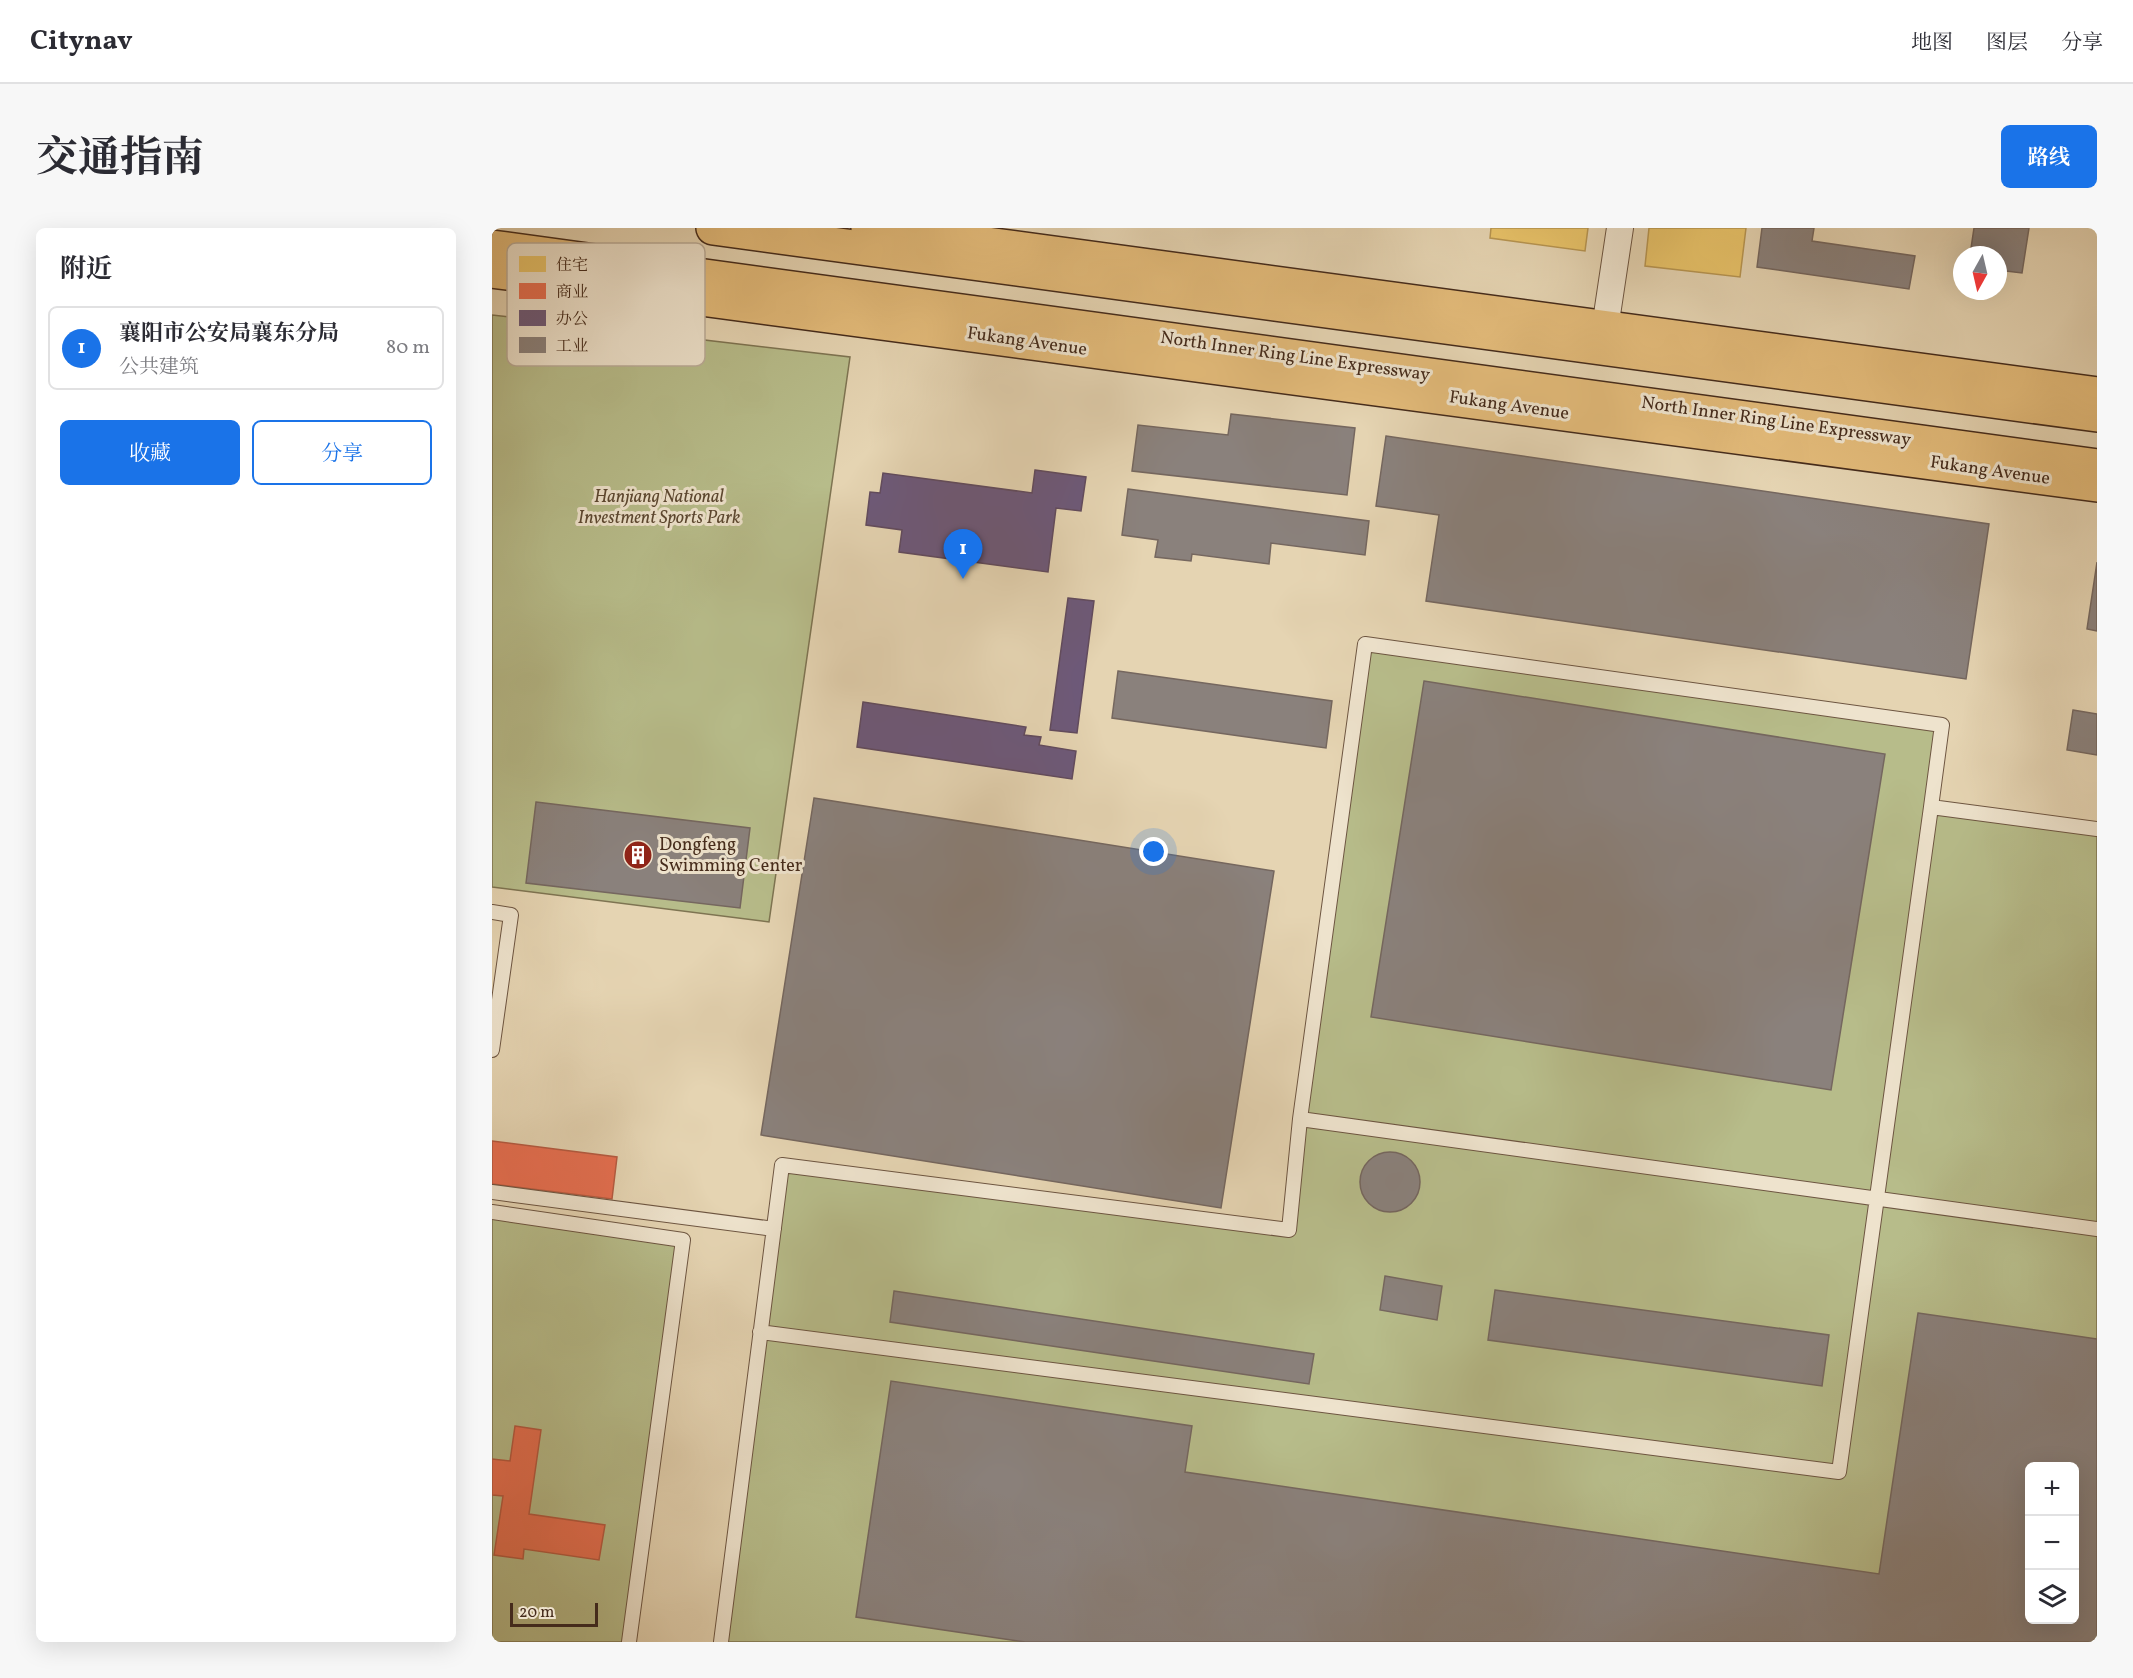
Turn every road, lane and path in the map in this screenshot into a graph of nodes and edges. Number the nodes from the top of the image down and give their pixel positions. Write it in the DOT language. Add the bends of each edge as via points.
graph roads {
  1 [pos="713,228"];
  2 [pos="868,228"];
  3 [pos="1620,228"];
  4 [pos="492,247"];
  5 [pos="507,249"];
  6 [pos="492,271"];
  7 [pos="507,273"];
  8 [pos="705,276"];
  9 [pos="705,299"];
  10 [pos="1605,328"];
  11 [pos="2097,394"];
  12 [pos="2097,415"];
  13 [pos="2097,466"];
  14 [pos="2097,485"];
  15 [pos="1930,807"];
  16 [pos="2097,829"];
  17 [pos="492,912"];
  18 [pos="492,1050"];
  19 [pos="1300,1119"];
  20 [pos="492,1192"];
  21 [pos="1876,1198"];
  22 [pos="492,1212"];
  23 [pos="774,1229"];
  24 [pos="2097,1229"];
  25 [pos="760,1332"];
  26 [pos="629,1642"];
  27 [pos="720,1642"];
  1 -- 12 [label="main road"];
  2 -- 10 [label="main road"];
  3 -- 10 [label="street"];
  4 -- 5 [label="main road, North Inner Ring Line Expressway"];
  6 -- 7 [label="main road, Fukang Avenue"];
  8 -- 13 [label="main road, North Inner Ring Line Expressway"];
  9 -- 14 [label="main road, Fukang Avenue"];
  10 -- 11 [label="main road"];
  15 -- 16 [label="lane"];
  15 -- 19 [label="lane" via="1942,725 1365,644"];
  15 -- 21 [label="lane"];
  17 -- 18 [label="lane" via="511,915"];
  19 -- 21 [label="lane"];
  19 -- 23 [label="lane" via="1288,1230 782,1165"];
  20 -- 23 [label="lane"];
  21 -- 24 [label="lane"];
  21 -- 25 [label="lane" via="1839,1472"];
  22 -- 26 [label="lane" via="683,1240"];
  23 -- 25 [label="lane"];
  25 -- 27 [label="lane"];
}
